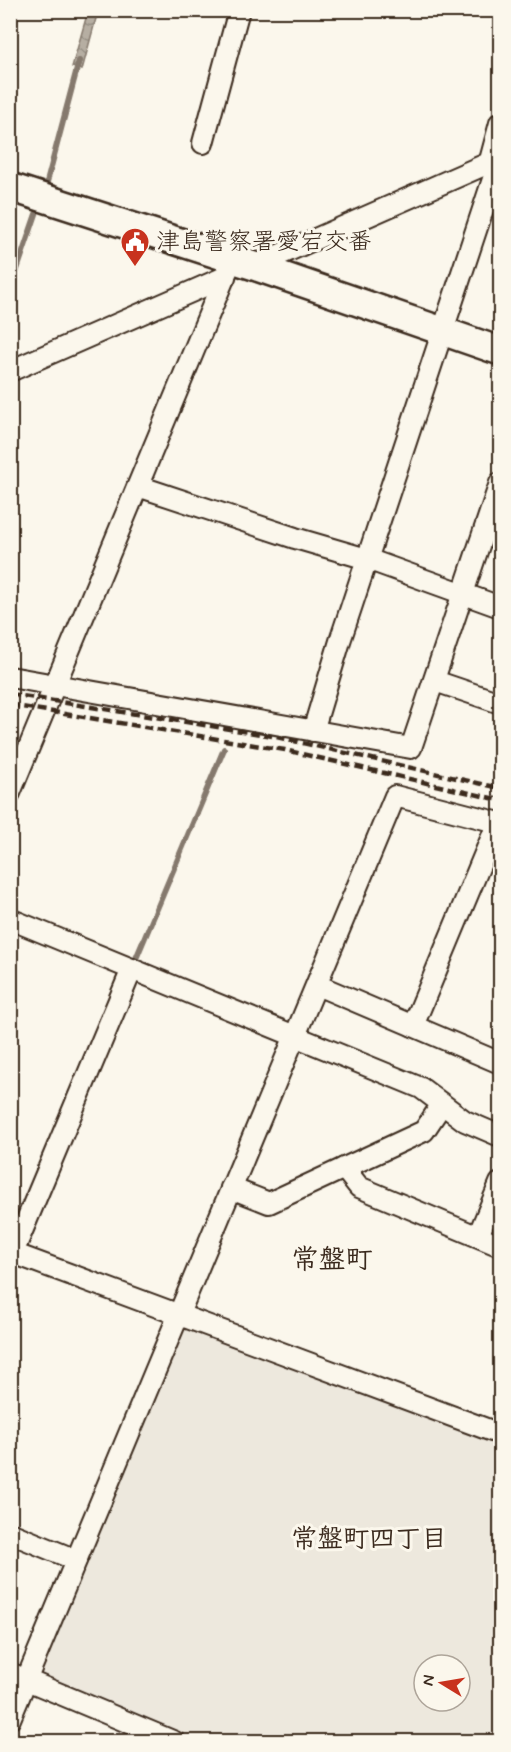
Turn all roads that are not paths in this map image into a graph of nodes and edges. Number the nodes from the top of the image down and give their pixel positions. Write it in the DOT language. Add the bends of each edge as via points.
graph roads {
  1 [pos="239,10"];
  2 [pos="501,123"];
  3 [pos="203,142"];
  4 [pos="497,160"];
  5 [pos="10,187"];
  6 [pos="237,268"];
  7 [pos="443,332"];
  8 [pos="501,351"];
  9 [pos="10,371"];
  10 [pos="501,483"];
  11 [pos="138,486"];
  12 [pos="367,559"];
  13 [pos="463,594"];
  14 [pos="501,607"];
  15 [pos="10,677"];
  16 [pos="435,681"];
  17 [pos="56,685"];
  18 [pos="501,703"];
  19 [pos="313,731"];
  20 [pos="10,792"];
  21 [pos="499,822"];
  22 [pos="10,919"];
  23 [pos="132,969"];
  24 [pos="317,985"];
  25 [pos="412,1026"];
  26 [pos="295,1036"];
  27 [pos="501,1063"];
  28 [pos="442,1104"];
  29 [pos="501,1136"];
  30 [pos="344,1168"];
  31 [pos="501,1184"];
  32 [pos="231,1188"];
  33 [pos="478,1236"];
  34 [pos="501,1246"];
  35 [pos="11,1255"];
  36 [pos="178,1314"];
  37 [pos="501,1434"];
  38 [pos="10,1533"];
  39 [pos="76,1560"];
  40 [pos="18,1676"];
  41 [pos="10,1719"];
  42 [pos="175,1742"];
  1 -- 3 [label="street"];
  2 -- 4 [label="street"];
  4 -- 6 [label="street"];
  4 -- 7 [label="street"];
  5 -- 6 [label="main road"];
  6 -- 7 [label="main road"];
  6 -- 9 [label="street"];
  6 -- 11 [label="street"];
  7 -- 8 [label="main road"];
  7 -- 12 [label="street"];
  10 -- 13 [label="street"];
  11 -- 12 [label="street"];
  11 -- 17 [label="street"];
  12 -- 13 [label="street"];
  12 -- 19 [label="street"];
  13 -- 14 [label="street"];
  13 -- 16 [label="street"];
  15 -- 17 [label="street"];
  16 -- 18 [label="street"];
  16 -- 19 [label="street" via="411,748"];
  17 -- 19 [label="street"];
  17 -- 20 [label="street"];
  21 -- 24 [label="street" via="395,796"];
  21 -- 25 [label="street"];
  22 -- 23 [label="street"];
  23 -- 26 [label="street"];
  23 -- 35 [label="street"];
  24 -- 25 [label="street"];
  24 -- 26 [label="street"];
  25 -- 27 [label="street"];
  26 -- 28 [label="street" via="421,1088"];
  26 -- 32 [label="street"];
  28 -- 29 [label="street" via="465,1121"];
  28 -- 30 [label="street" via="423,1131"];
  30 -- 32 [label="street" via="269,1203"];
  30 -- 33 [label="street" via="359,1187"];
  31 -- 33 [label="street"];
  32 -- 36 [label="street"];
  33 -- 34 [label="street"];
  35 -- 36 [label="street"];
  36 -- 37 [label="street"];
  36 -- 39 [label="street"];
  38 -- 39 [label="street"];
  39 -- 40 [label="street"];
  40 -- 41 [label="street"];
  40 -- 42 [label="street"];
}
